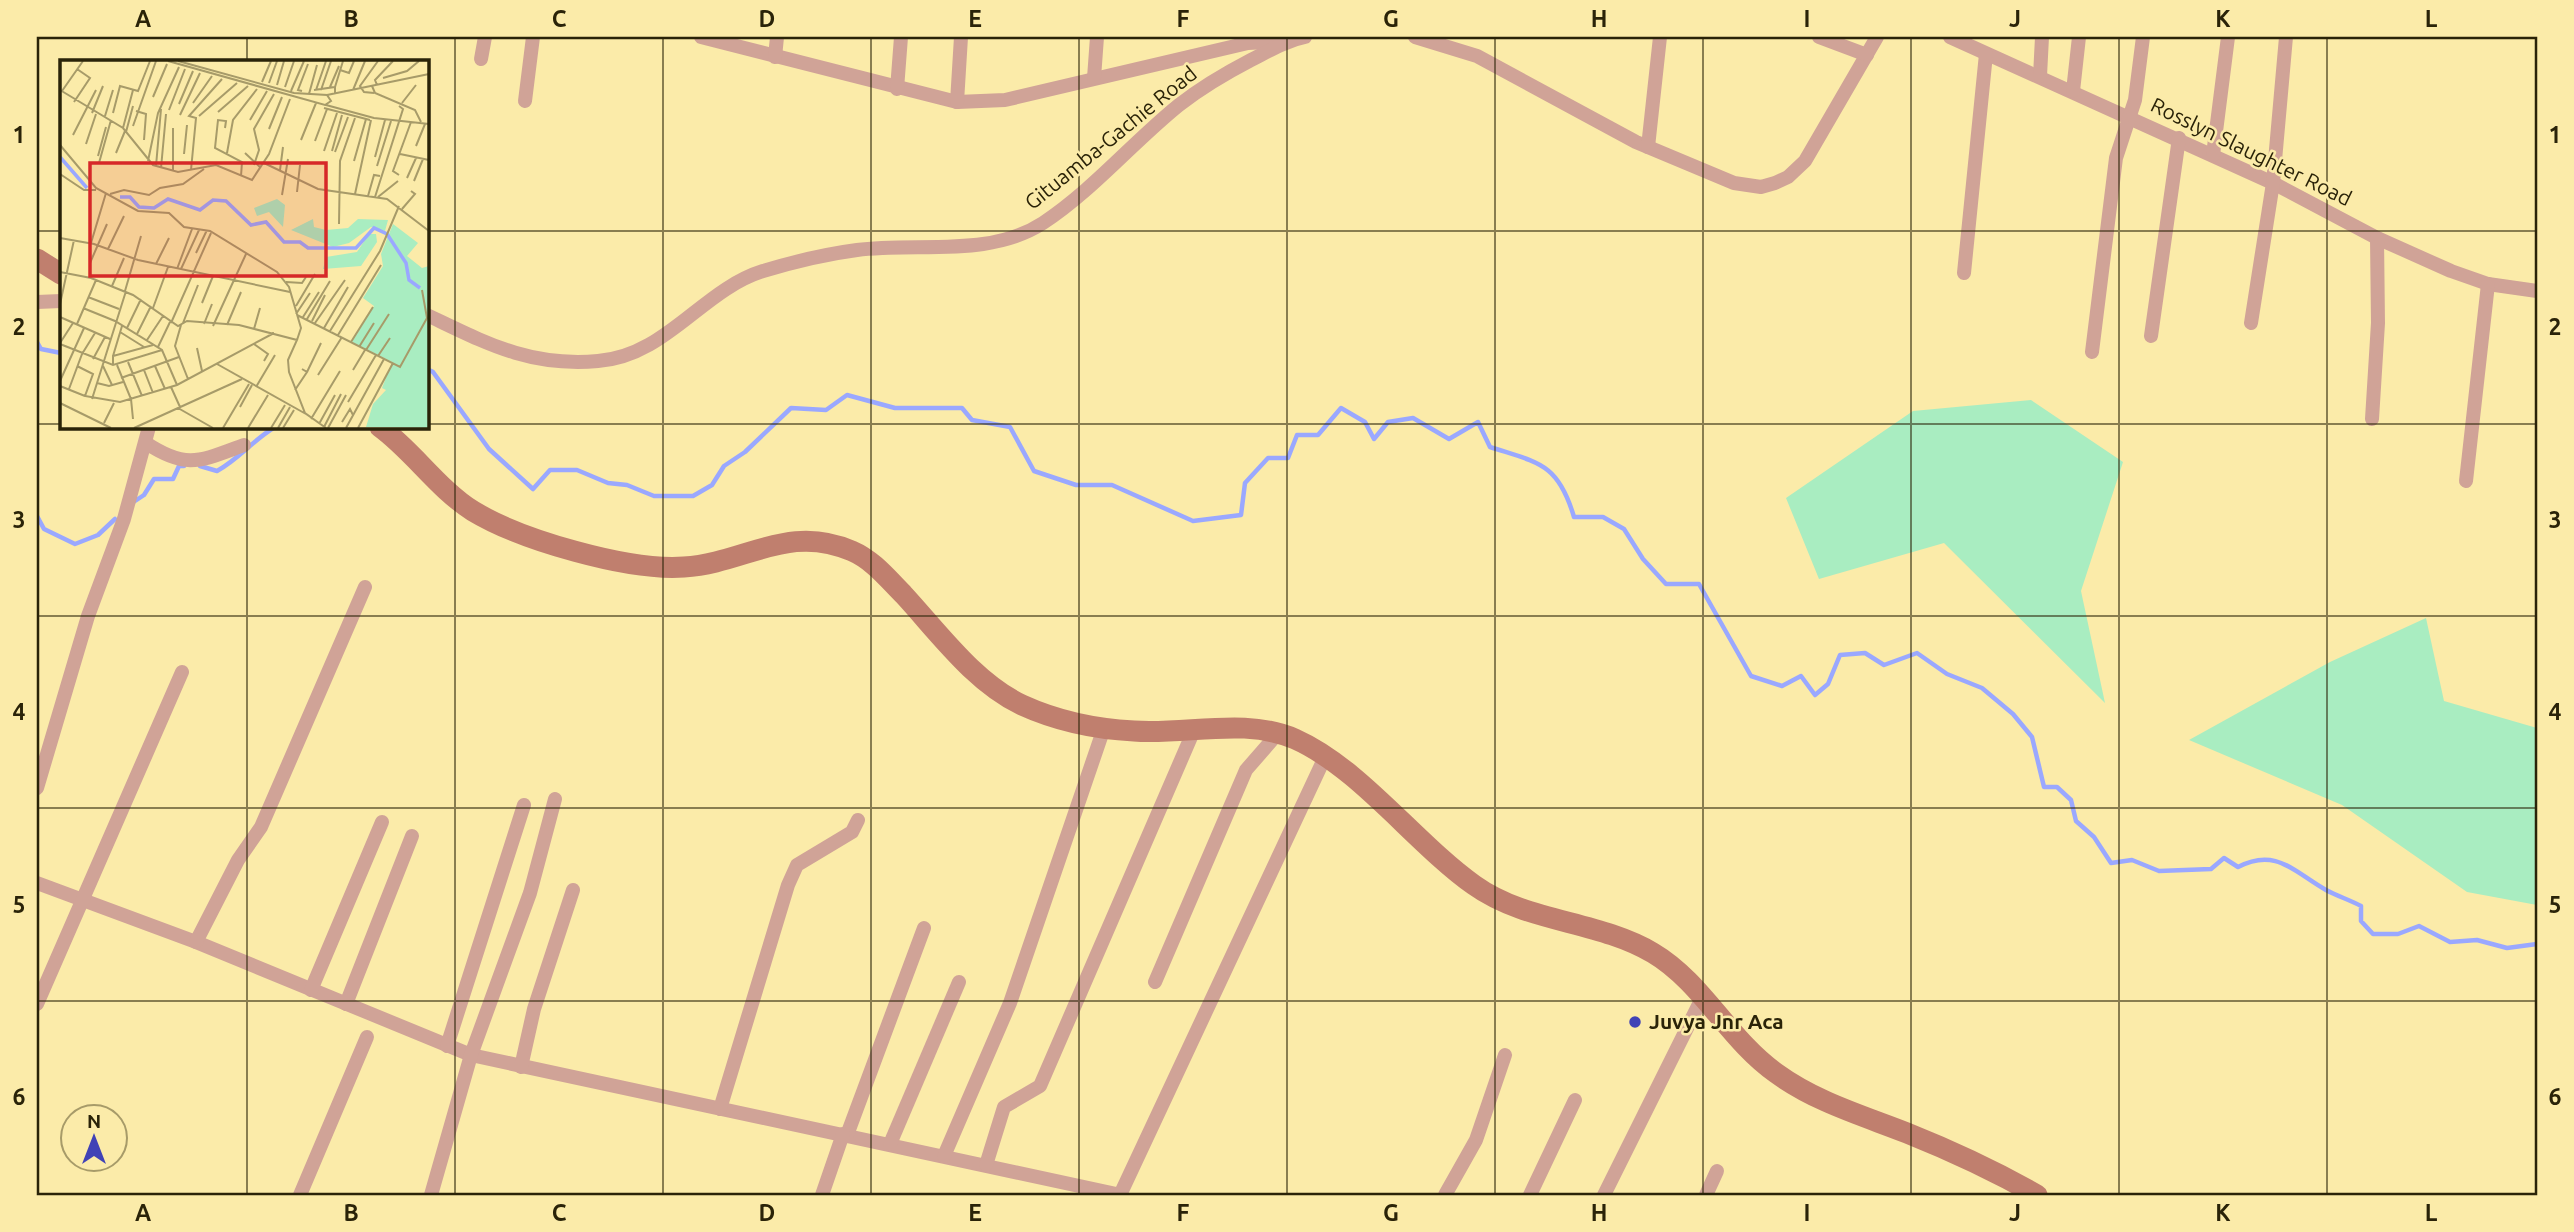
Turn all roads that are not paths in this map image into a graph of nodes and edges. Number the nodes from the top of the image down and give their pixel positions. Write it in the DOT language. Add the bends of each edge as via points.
graph roads {
  1 [pos="485,37"];
  2 [pos="533,37"];
  3 [pos="777,37"];
  4 [pos="901,37"];
  5 [pos="961,37"];
  6 [pos="1097,37"];
  7 [pos="1415,37"];
  8 [pos="1660,37"];
  9 [pos="1819,37"];
  10 [pos="1877,37"];
  11 [pos="1950,37"];
  12 [pos="2042,37"];
  13 [pos="2079,37"];
  14 [pos="2143,37"];
  15 [pos="2228,37"];
  16 [pos="2286,37"];
  17 [pos="711,38"];
  18 [pos="1297,38"];
  19 [pos="1986,54"];
  20 [pos="1867,55"];
  21 [pos="775,57"];
  22 [pos="481,58"];
  23 [pos="2040,76"];
  24 [pos="1094,78"];
  25 [pos="897,89"];
  26 [pos="2073,91"];
  27 [pos="525,101"];
  28 [pos="957,102"];
  29 [pos="2128,115"];
  30 [pos="2179,138"];
  31 [pos="1647,147"];
  32 [pos="2213,155"];
  33 [pos="2273,183"];
  34 [pos="2377,238"];
  35 [pos="37,259"];
  36 [pos="60,273"];
  37 [pos="1964,273"];
  38 [pos="2488,284"];
  39 [pos="2537,291"];
  40 [pos="60,301"];
  41 [pos="37,302"];
  42 [pos="429,315"];
  43 [pos="2251,323"];
  44 [pos="2151,336"];
  45 [pos="2091,352"];
  46 [pos="2372,419"];
  47 [pos="149,429"];
  48 [pos="382,429"];
  49 [pos="146,443"];
  50 [pos="244,446"];
  51 [pos="2466,481"];
  52 [pos="365,587"];
  53 [pos="182,672"];
  54 [pos="1104,727"];
  55 [pos="1194,730"];
  56 [pos="1279,732"];
  57 [pos="1325,757"];
  58 [pos="37,788"];
  59 [pos="555,799"];
  60 [pos="524,805"];
  61 [pos="858,820"];
  62 [pos="382,822"];
  63 [pos="412,836"];
  64 [pos="37,883"];
  65 [pos="573,890"];
  66 [pos="82,899"];
  67 [pos="924,928"];
  68 [pos="196,942"];
  69 [pos="959,982"];
  70 [pos="1155,982"];
  71 [pos="311,990"];
  72 [pos="1702,998"];
  73 [pos="37,1003"];
  74 [pos="346,1004"];
  75 [pos="367,1037"];
  76 [pos="447,1046"];
  77 [pos="471,1055"];
  78 [pos="1505,1055"];
  79 [pos="521,1067"];
  80 [pos="1575,1100"];
  81 [pos="720,1109"];
  82 [pos="845,1134"];
  83 [pos="890,1144"];
  84 [pos="944,1156"];
  85 [pos="986,1165"];
  86 [pos="1717,1171"];
  87 [pos="300,1195"];
  88 [pos="431,1195"];
  89 [pos="822,1195"];
  90 [pos="1121,1195"];
  91 [pos="1445,1195"];
  92 [pos="1530,1195"];
  93 [pos="1604,1195"];
  94 [pos="1706,1195"];
  95 [pos="2037,1195"];
  1 -- 22 [label="street"];
  2 -- 27 [label="street"];
  3 -- 21 [label="street"];
  4 -- 25 [label="street"];
  5 -- 28 [label="street"];
  6 -- 24 [label="street"];
  7 -- 31 [label="street" via="1477,57"];
  8 -- 31 [label="street"];
  9 -- 20 [label="street"];
  10 -- 20 [label="street"];
  11 -- 19 [label="street, Rosslyn Slaughter Road"];
  12 -- 23 [label="street"];
  13 -- 26 [label="street"];
  14 -- 29 [label="street" via="2135,100"];
  15 -- 32 [label="street"];
  16 -- 33 [label="street"];
  17 -- 21 [label="street"];
  18 -- 24 [label="street" via="1248,43"];
  18 -- 42 [label="street, Gituamba-Gachie Road" via="1221,76 1180,104 1080,194 1043,223 1014,238 857,250 761,271 732,285 636,353 598,361 517,355"];
  19 -- 23 [label="street, Rosslyn Slaughter Road"];
  19 -- 37 [label="street"];
  20 -- 31 [label="street" via="1805,161 1775,183 1761,187 1734,183"];
  21 -- 25 [label="street"];
  23 -- 26 [label="street, Rosslyn Slaughter Road"];
  24 -- 28 [label="street" via="1005,100"];
  25 -- 28 [label="street"];
  26 -- 29 [label="street, Rosslyn Slaughter Road"];
  29 -- 30 [label="street, Rosslyn Slaughter Road"];
  29 -- 45 [label="street" via="2116,158"];
  30 -- 32 [label="street, Rosslyn Slaughter Road"];
  30 -- 44 [label="street"];
  32 -- 33 [label="street, Rosslyn Slaughter Road"];
  33 -- 34 [label="street, Rosslyn Slaughter Road"];
  33 -- 43 [label="street"];
  34 -- 38 [label="street, Rosslyn Slaughter Road"];
  34 -- 46 [label="street"];
  35 -- 36 [label="main road"];
  38 -- 39 [label="street, Rosslyn Slaughter Road"];
  38 -- 51 [label="street"];
  40 -- 41 [label="street"];
  47 -- 49 [label="street"];
  48 -- 54 [label="main road" via="470,510 514,531 647,568 722,561 780,541 813,541 853,551 880,570 982,679 1019,704 1073,724"];
  49 -- 50 [label="street" via="181,462"];
  49 -- 58 [label="street"];
  52 -- 68 [label="street" via="261,827 238,860"];
  53 -- 66 [label="street"];
  54 -- 55 [label="main road" via="1135,732"];
  54 -- 84 [label="street" via="1010,1003"];
  55 -- 56 [label="main road" via="1235,727"];
  55 -- 85 [label="street" via="1040,1086 1004,1107"];
  56 -- 57 [label="main road"];
  56 -- 70 [label="street" via="1246,770"];
  57 -- 72 [label="main road" via="1475,886 1508,905 1615,936 1654,953"];
  57 -- 90 [label="street"];
  59 -- 77 [label="street" via="530,893"];
  60 -- 76 [label="street"];
  61 -- 81 [label="street" via="852,832 797,865"];
  62 -- 71 [label="street"];
  63 -- 74 [label="street"];
  64 -- 66 [label="street"];
  65 -- 79 [label="street" via="534,1009"];
  66 -- 68 [label="street"];
  66 -- 73 [label="street"];
  67 -- 82 [label="street"];
  68 -- 71 [label="street"];
  69 -- 83 [label="street"];
  71 -- 74 [label="street"];
  72 -- 93 [label="street"];
  72 -- 95 [label="main road" via="1773,1072 1826,1104 1987,1167"];
  74 -- 76 [label="street"];
  75 -- 87 [label="street"];
  76 -- 77 [label="street"];
  77 -- 79 [label="street"];
  77 -- 88 [label="street"];
  78 -- 91 [label="street" via="1476,1140"];
  79 -- 81 [label="street"];
  80 -- 92 [label="street"];
  81 -- 82 [label="street"];
  82 -- 83 [label="street"];
  82 -- 89 [label="street"];
  83 -- 84 [label="street"];
  84 -- 85 [label="street"];
  85 -- 90 [label="street"];
  86 -- 94 [label="street"];
}
